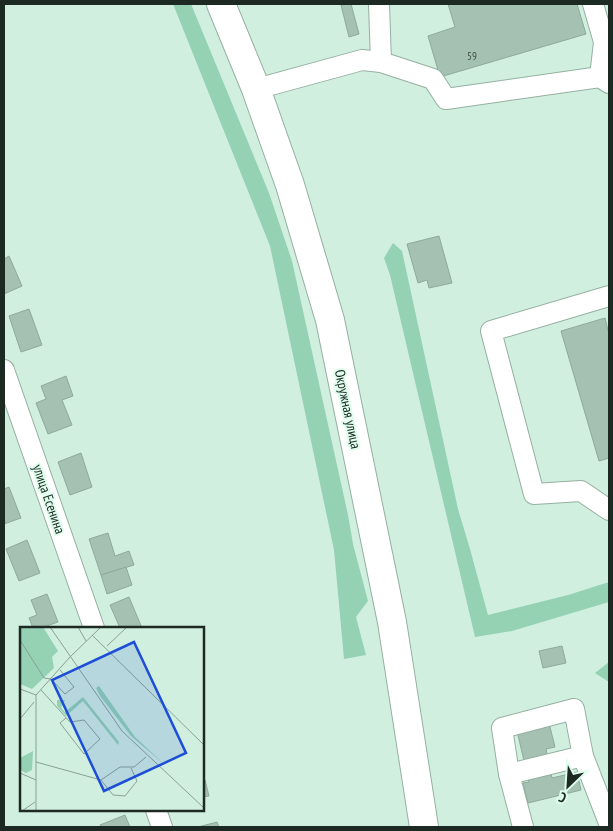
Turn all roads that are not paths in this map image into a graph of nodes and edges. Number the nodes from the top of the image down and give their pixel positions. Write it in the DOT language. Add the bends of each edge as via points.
graph roads {
  1 [pos="221,4"];
  2 [pos="379,4"];
  3 [pos="593,4"];
  4 [pos="381,62"];
  5 [pos="605,80"];
  6 [pos="256,88"];
  7 [pos="609,296"];
  8 [pos="4,370"];
  9 [pos="609,510"];
  10 [pos="94,627"];
  11 [pos="583,756"];
  12 [pos="509,774"];
  13 [pos="156,811"];
  14 [pos="609,823"];
  15 [pos="162,827"];
  16 [pos="424,827"];
  17 [pos="523,827"];
  1 -- 6 [label="highway, Окружная улица"];
  2 -- 4 [label="street"];
  3 -- 5 [label="street" via="604,42"];
  4 -- 5 [label="street" via="433,78 446,99"];
  4 -- 6 [label="street" via="362,60"];
  6 -- 16 [label="highway, Окружная улица" via="290,185 330,320 392,622"];
  7 -- 9 [label="street" via="491,331 534,494 581,491"];
  8 -- 10 [label="street, улица Есенина"];
  11 -- 12 [label="street"];
  11 -- 12 [label="street" via="574,709 502,728"];
  11 -- 14 [label="street"];
  12 -- 17 [label="street"];
  13 -- 15 [label="street"];
}
